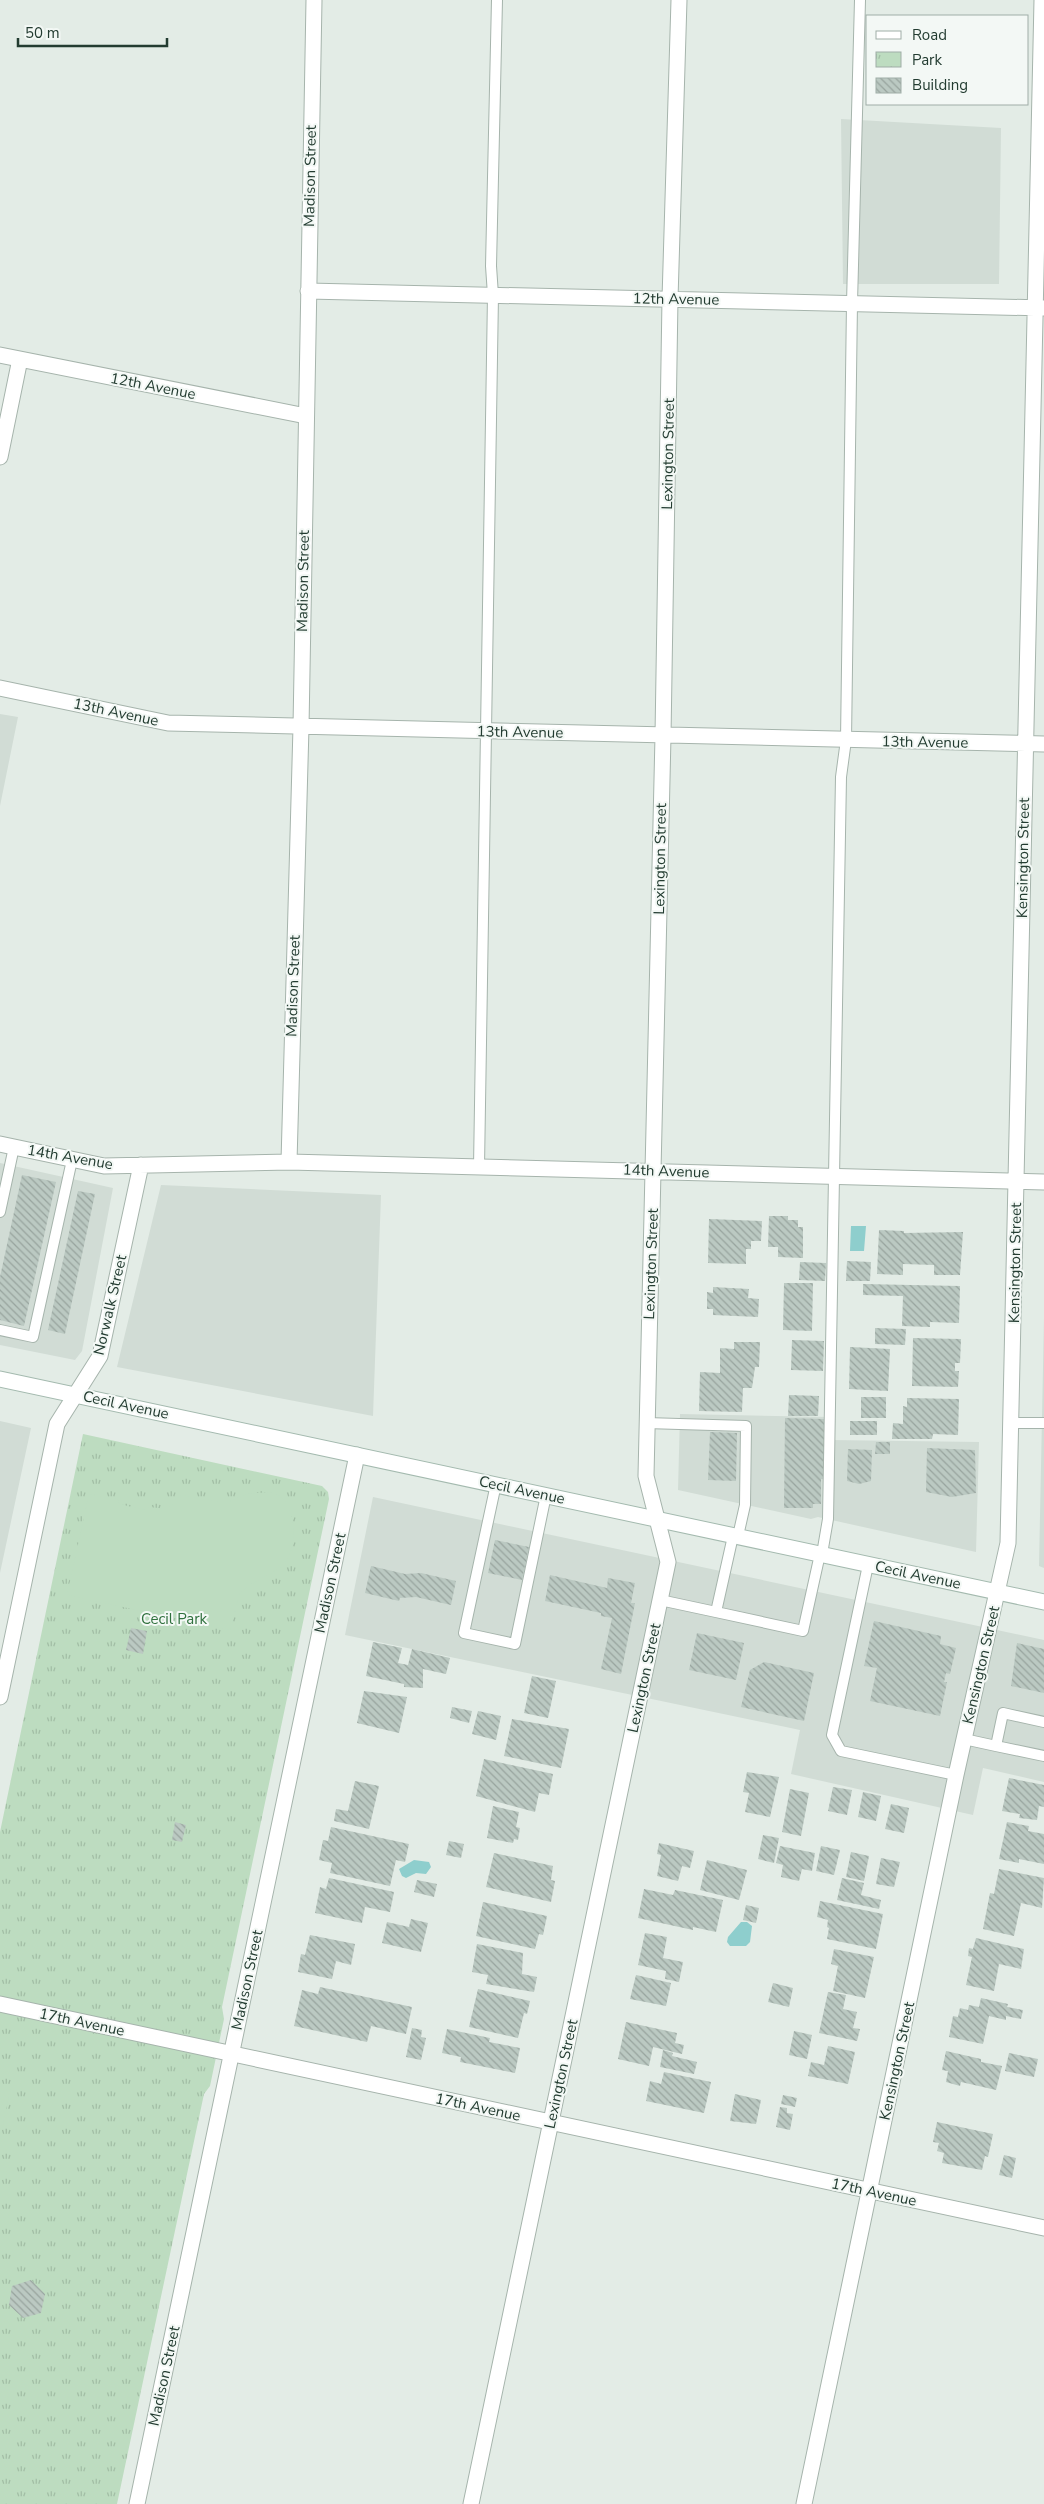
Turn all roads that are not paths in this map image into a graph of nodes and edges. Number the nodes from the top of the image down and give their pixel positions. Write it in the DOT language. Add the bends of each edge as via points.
graph roads {
  1 [pos="314,0"];
  2 [pos="497,0"];
  3 [pos="679,0"];
  4 [pos="860,0"];
  5 [pos="1042,0"];
  6 [pos="1042,49"];
  7 [pos="1041,147"];
  8 [pos="308,291"];
  9 [pos="494,296"];
  10 [pos="670,299"];
  11 [pos="852,303"];
  12 [pos="1039,307"];
  13 [pos="0,355"];
  14 [pos="20,359"];
  15 [pos="306,416"];
  16 [pos="0,457"];
  17 [pos="0,688"];
  18 [pos="301,727"];
  19 [pos="488,732"];
  20 [pos="663,736"];
  21 [pos="846,740"];
  22 [pos="1024,744"];
  23 [pos="1044,744"];
  24 [pos="7,1146"];
  25 [pos="72,1160"];
  26 [pos="288,1162"];
  27 [pos="141,1166"];
  28 [pos="479,1167"];
  29 [pos="654,1170"];
  30 [pos="836,1176"];
  31 [pos="1017,1181"];
  32 [pos="1044,1182"];
  33 [pos="0,1212"];
  34 [pos="0,1330"];
  35 [pos="0,1379"];
  36 [pos="77,1394"];
  37 [pos="646,1423"];
  38 [pos="1012,1423"];
  39 [pos="1044,1424"];
  40 [pos="357,1455"];
  41 [pos="496,1484"];
  42 [pos="546,1495"];
  43 [pos="658,1519"];
  44 [pos="735,1536"];
  45 [pos="821,1554"];
  46 [pos="868,1565"];
  47 [pos="997,1592"];
  48 [pos="660,1600"];
  49 [pos="1044,1602"];
  50 [pos="716,1612"];
  51 [pos="0,1697"];
  52 [pos="1044,1722"];
  53 [pos="964,1739"];
  54 [pos="996,1746"];
  55 [pos="1044,1756"];
  56 [pos="956,1775"];
  57 [pos="0,2004"];
  58 [pos="232,2054"];
  59 [pos="551,2122"];
  60 [pos="870,2191"];
  61 [pos="1044,2228"];
  62 [pos="137,2504"];
  63 [pos="471,2504"];
  64 [pos="804,2504"];
  1 -- 8 [label="street, Madison Street"];
  2 -- 9 [label="lane" via="491,266"];
  3 -- 10 [label="street, Lexington Street"];
  4 -- 11 [label="lane"];
  5 -- 6 [label="street, Kensington Street"];
  6 -- 7 [label="street, Kensington Street"];
  7 -- 12 [label="street, Kensington Street"];
  8 -- 9 [label="street, 12th Avenue"];
  8 -- 15 [label="street, Madison Street"];
  9 -- 10 [label="street, 12th Avenue"];
  9 -- 19 [label="lane"];
  10 -- 11 [label="street, 12th Avenue"];
  10 -- 20 [label="street, Lexington Street"];
  11 -- 12 [label="street, 12th Avenue"];
  11 -- 21 [label="lane"];
  12 -- 22 [label="street, Kensington Street"];
  13 -- 14 [label="street, 12th Avenue"];
  14 -- 15 [label="street, 12th Avenue"];
  14 -- 16 [label="street"];
  15 -- 18 [label="street, Madison Street"];
  17 -- 18 [label="street, 13th Avenue" via="168,723"];
  18 -- 19 [label="street, 13th Avenue"];
  18 -- 26 [label="street, Madison Street"];
  19 -- 20 [label="street, 13th Avenue"];
  19 -- 28 [label="lane"];
  20 -- 21 [label="street, 13th Avenue"];
  20 -- 29 [label="street, Lexington Street"];
  21 -- 22 [label="street, 13th Avenue"];
  21 -- 30 [label="lane" via="840,777"];
  22 -- 23 [label="street, 13th Avenue"];
  22 -- 31 [label="street, Kensington Street"];
  24 -- 25 [label="street, 14th Avenue"];
  24 -- 33 [label="lane"];
  25 -- 27 [label="street, 14th Avenue" via="104,1166"];
  25 -- 34 [label="lane" via="33,1337"];
  26 -- 27 [label="street"];
  26 -- 28 [label="street, 14th Avenue"];
  27 -- 36 [label="street, Norwalk Street" via="100,1356"];
  28 -- 29 [label="street, 14th Avenue"];
  29 -- 30 [label="street, 14th Avenue"];
  29 -- 37 [label="street, Lexington Street"];
  30 -- 31 [label="street, 14th Avenue"];
  30 -- 45 [label="lane" via="828,1527"];
  31 -- 32 [label="street, 14th Avenue"];
  31 -- 38 [label="street, Kensington Street"];
  35 -- 36 [label="street, Cecil Avenue"];
  36 -- 40 [label="street, Cecil Avenue"];
  36 -- 51 [label="street, Norwalk Street" via="57,1424"];
  37 -- 43 [label="street, Lexington Street" via="646,1476"];
  37 -- 44 [label="lane" via="746,1426 744,1505"];
  38 -- 39 [label="lane"];
  38 -- 47 [label="street, Kensington Street" via="1008,1544"];
  40 -- 41 [label="street, Cecil Avenue"];
  40 -- 58 [label="street, Madison Street"];
  41 -- 42 [label="street, Cecil Avenue"];
  41 -- 42 [label="lane" via="464,1633 515,1644"];
  42 -- 43 [label="street, Cecil Avenue"];
  43 -- 44 [label="street, Cecil Avenue"];
  43 -- 48 [label="street, Lexington Street" via="668,1562"];
  44 -- 45 [label="street, Cecil Avenue"];
  44 -- 50 [label="lane"];
  45 -- 46 [label="street, Cecil Avenue"];
  45 -- 50 [label="lane" via="803,1631"];
  46 -- 47 [label="street, Cecil Avenue"];
  46 -- 56 [label="lane" via="832,1735 841,1751"];
  47 -- 49 [label="street, Cecil Avenue"];
  47 -- 53 [label="street, Kensington Street"];
  48 -- 50 [label="lane"];
  48 -- 59 [label="street, Lexington Street"];
  52 -- 54 [label="lane" via="1003,1713"];
  53 -- 54 [label="lane"];
  53 -- 56 [label="street, Kensington Street"];
  54 -- 55 [label="lane"];
  56 -- 60 [label="street, Kensington Street"];
  57 -- 58 [label="street, 17th Avenue"];
  58 -- 59 [label="street, 17th Avenue"];
  58 -- 62 [label="street, Madison Street"];
  59 -- 60 [label="street, 17th Avenue"];
  59 -- 63 [label="street, Lexington Street"];
  60 -- 61 [label="street, 17th Avenue"];
  60 -- 64 [label="street, Kensington Street"];
}
